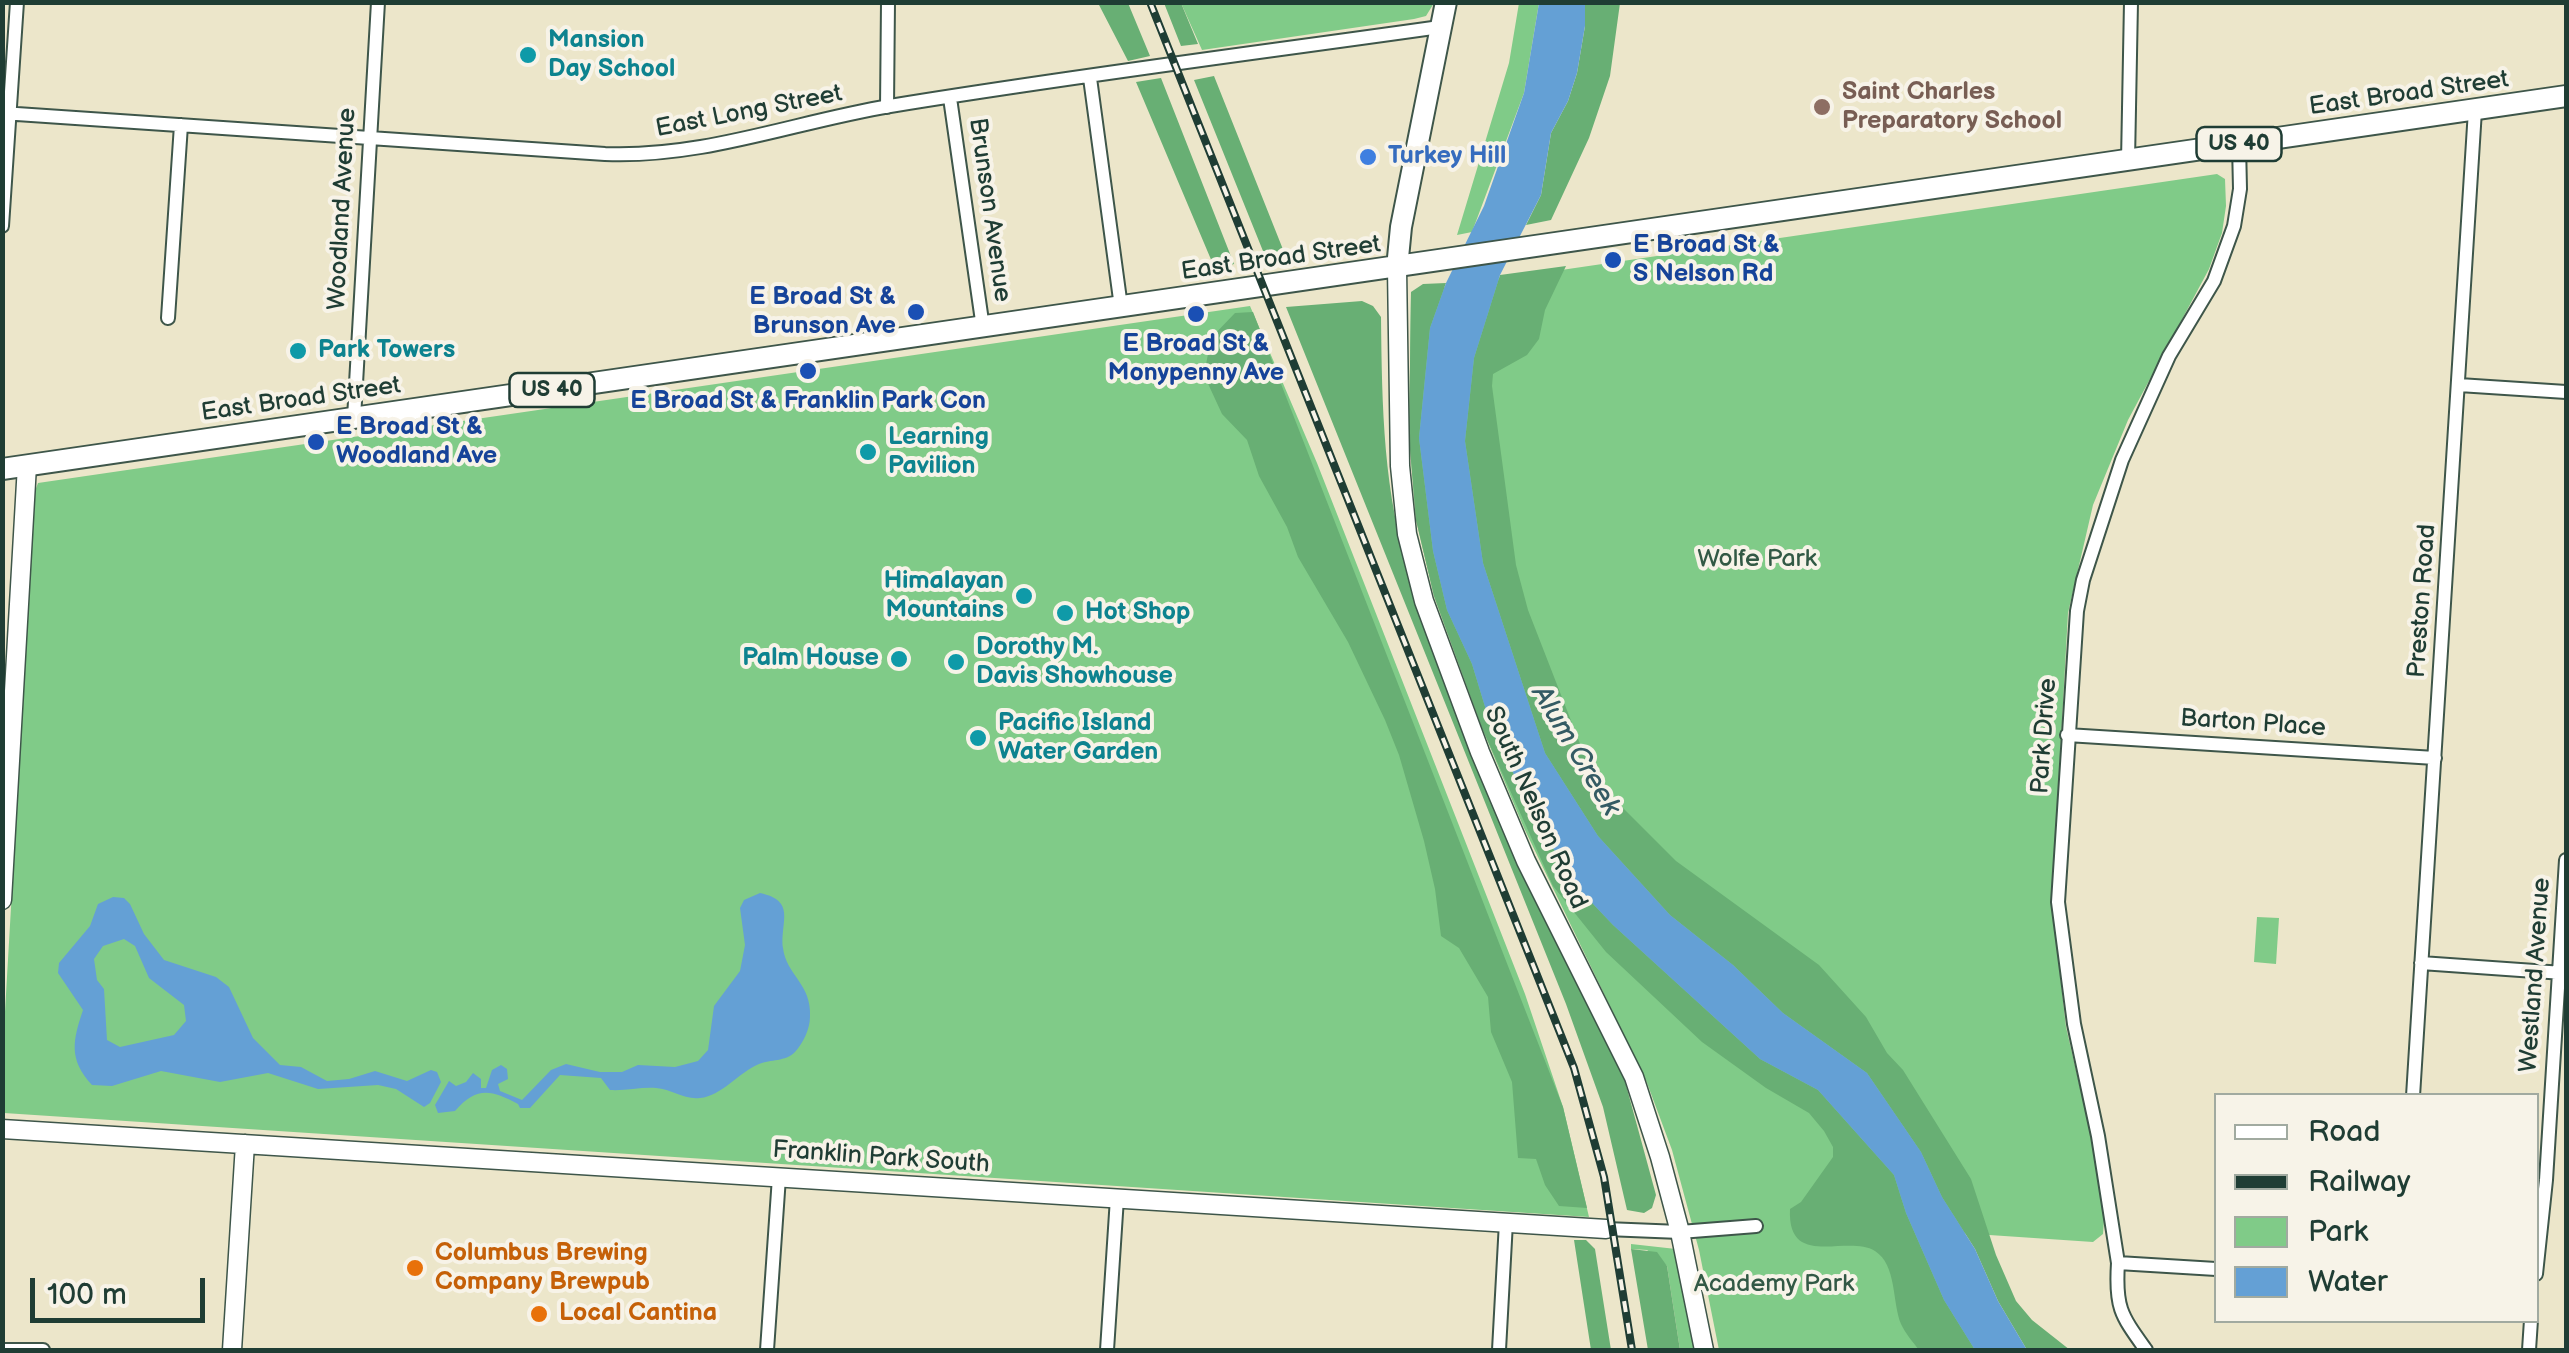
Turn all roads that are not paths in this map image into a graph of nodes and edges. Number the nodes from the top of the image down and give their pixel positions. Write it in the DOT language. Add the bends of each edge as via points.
graph roads {
  1 [pos="17,2"];
  2 [pos="378,2"];
  3 [pos="888,2"];
  4 [pos="1446,2"];
  5 [pos="2131,2"];
  6 [pos="1440,27"];
  7 [pos="1090,78"];
  8 [pos="2566,96"];
  9 [pos="950,98"];
  10 [pos="886,106"];
  11 [pos="2476,110"];
  12 [pos="6,113"];
  13 [pos="181,125"];
  14 [pos="370,136"];
  15 [pos="2239,144"];
  16 [pos="2128,161"];
  17 [pos="2,226"];
  18 [pos="1397,268"];
  19 [pos="1120,306"];
  20 [pos="168,318"];
  21 [pos="983,328"];
  22 [pos="2459,385"];
  23 [pos="2566,392"];
  24 [pos="354,418"];
  25 [pos="28,465"];
  26 [pos="2,468"];
  27 [pos="2068,735"];
  28 [pos="2435,758"];
  29 [pos="2566,860"];
  30 [pos="3,897"];
  31 [pos="2421,963"];
  32 [pos="2562,973"];
  33 [pos="2413,1093"];
  34 [pos="2,1129"];
  35 [pos="245,1144"];
  36 [pos="779,1177"];
  37 [pos="1117,1198"];
  38 [pos="1506,1222"];
  39 [pos="1756,1226"];
  40 [pos="1606,1228"];
  41 [pos="1680,1232"];
  42 [pos="2539,1246"];
  43 [pos="2118,1263"];
  44 [pos="2214,1269"];
  45 [pos="2531,1323"];
  46 [pos="2,1350"];
  47 [pos="43,1350"];
  48 [pos="232,1350"];
  49 [pos="767,1350"];
  50 [pos="1107,1350"];
  51 [pos="1499,1350"];
  52 [pos="1704,1350"];
  53 [pos="2146,1350"];
  54 [pos="2529,1350"];
  1 -- 12 [label="street"];
  2 -- 14 [label="street, Woodland Avenue"];
  3 -- 10 [label="street"];
  4 -- 6 [label="main road"];
  5 -- 16 [label="street"];
  6 -- 7 [label="street, East Long Street"];
  6 -- 18 [label="main road"];
  7 -- 9 [label="street, East Long Street"];
  7 -- 19 [label="street"];
  8 -- 11 [label="main road, East Broad Street / US 40"];
  9 -- 10 [label="street, East Long Street"];
  9 -- 21 [label="street, Brunson Avenue"];
  10 -- 14 [label="street, East Long Street" via="657,154"];
  11 -- 15 [label="main road, East Broad Street / US 40"];
  11 -- 22 [label="street, Preston Road"];
  12 -- 13 [label="street, East Long Street"];
  12 -- 17 [label="street"];
  13 -- 14 [label="street, East Long Street"];
  13 -- 20 [label="street"];
  14 -- 24 [label="street, Woodland Avenue"];
  15 -- 16 [label="main road, East Broad Street / US 40"];
  15 -- 27 [label="street, Park Drive" via="2238,208 2214,280 2135,429 2082,580"];
  16 -- 18 [label="main road, East Broad Street / US 40"];
  18 -- 19 [label="main road, East Broad Street / US 40"];
  18 -- 41 [label="street, South Nelson Road" via="1400,466 1407,534 1424,601 1526,861 1634,1077"];
  19 -- 21 [label="main road, East Broad Street / US 40"];
  21 -- 24 [label="main road, East Broad Street / US 40"];
  22 -- 23 [label="street"];
  22 -- 28 [label="street, Preston Road"];
  24 -- 25 [label="main road, East Broad Street / US 40"];
  25 -- 26 [label="main road, East Broad Street / US 40"];
  25 -- 30 [label="street"];
  27 -- 28 [label="street, Barton Place"];
  27 -- 43 [label="street, Park Drive" via="2059,857 2062,947"];
  28 -- 31 [label="street, Preston Road"];
  29 -- 32 [label="street, Westland Avenue"];
  31 -- 32 [label="street"];
  31 -- 33 [label="street, Preston Road"];
  32 -- 42 [label="street, Westland Avenue"];
  34 -- 35 [label="street, Franklin Park South"];
  35 -- 36 [label="street, Franklin Park South"];
  35 -- 48 [label="street"];
  36 -- 37 [label="street, Franklin Park South"];
  36 -- 49 [label="street"];
  37 -- 38 [label="street, Franklin Park South"];
  37 -- 50 [label="street"];
  38 -- 40 [label="street, Franklin Park South"];
  38 -- 51 [label="street"];
  39 -- 41 [label="street, Franklin Park South"];
  40 -- 41 [label="street, Franklin Park South"];
  41 -- 52 [label="street, South Nelson Road"];
  43 -- 44 [label="street"];
  43 -- 53 [label="street, Park Drive" via="2116,1299"];
  45 -- 54 [label="street"];
  46 -- 47 [label="street"];
}
